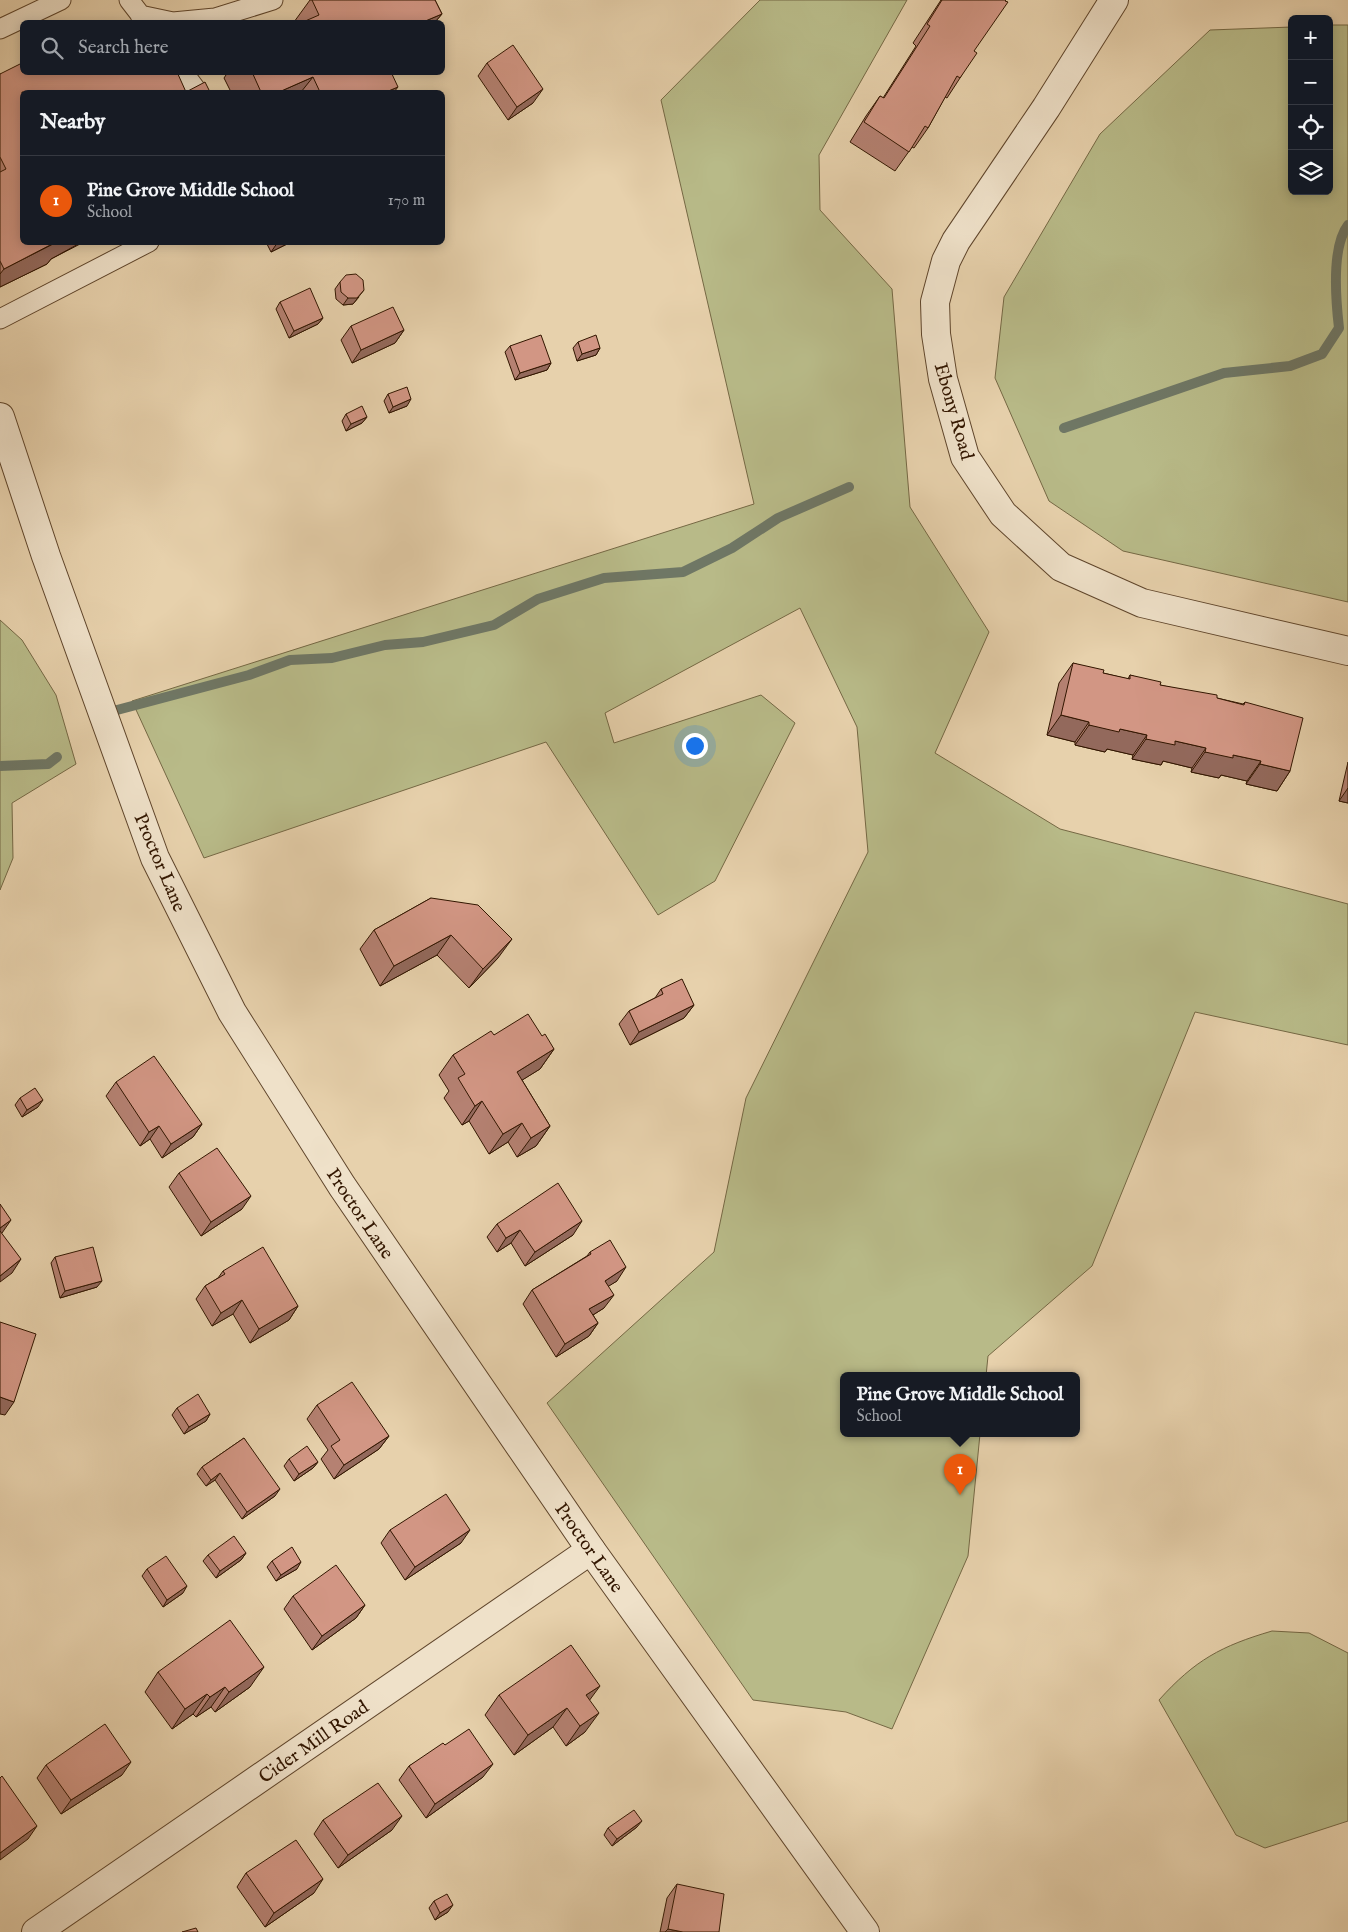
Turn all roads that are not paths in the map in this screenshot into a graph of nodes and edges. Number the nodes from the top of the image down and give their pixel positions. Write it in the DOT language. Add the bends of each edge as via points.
graph roads {
  1 [pos="61,0"];
  2 [pos="272,0"];
  3 [pos="1114,0"];
  4 [pos="139,12"];
  5 [pos="166,20"];
  6 [pos="194,20"];
  7 [pos="0,29"];
  8 [pos="186,75"];
  9 [pos="197,90"];
  10 [pos="143,245"];
  11 [pos="0,319"];
  12 [pos="0,417"];
  13 [pos="6,457"];
  14 [pos="1348,652"];
  15 [pos="591,1550"];
  16 [pos="36,1932"];
  17 [pos="865,1932"];
  1 -- 7 [label="lane"];
  2 -- 6 [label="lane" via="215,18"];
  3 -- 14 [label="street, Ebony Road" via="956,241 946,262 935,302 936,334 943,379 965,456 1003,514 1061,567 1142,603"];
  4 -- 5 [label="lane"];
  8 -- 9 [label="lane"];
  10 -- 11 [label="lane"];
  12 -- 13 [label="street, Proctor Lane"];
  13 -- 15 [label="street, Proctor Lane" via="46,556 155,858 232,1012 342,1186"];
  15 -- 16 [label="street, Cider Mill Road"];
  15 -- 17 [label="street, Proctor Lane"];
}
